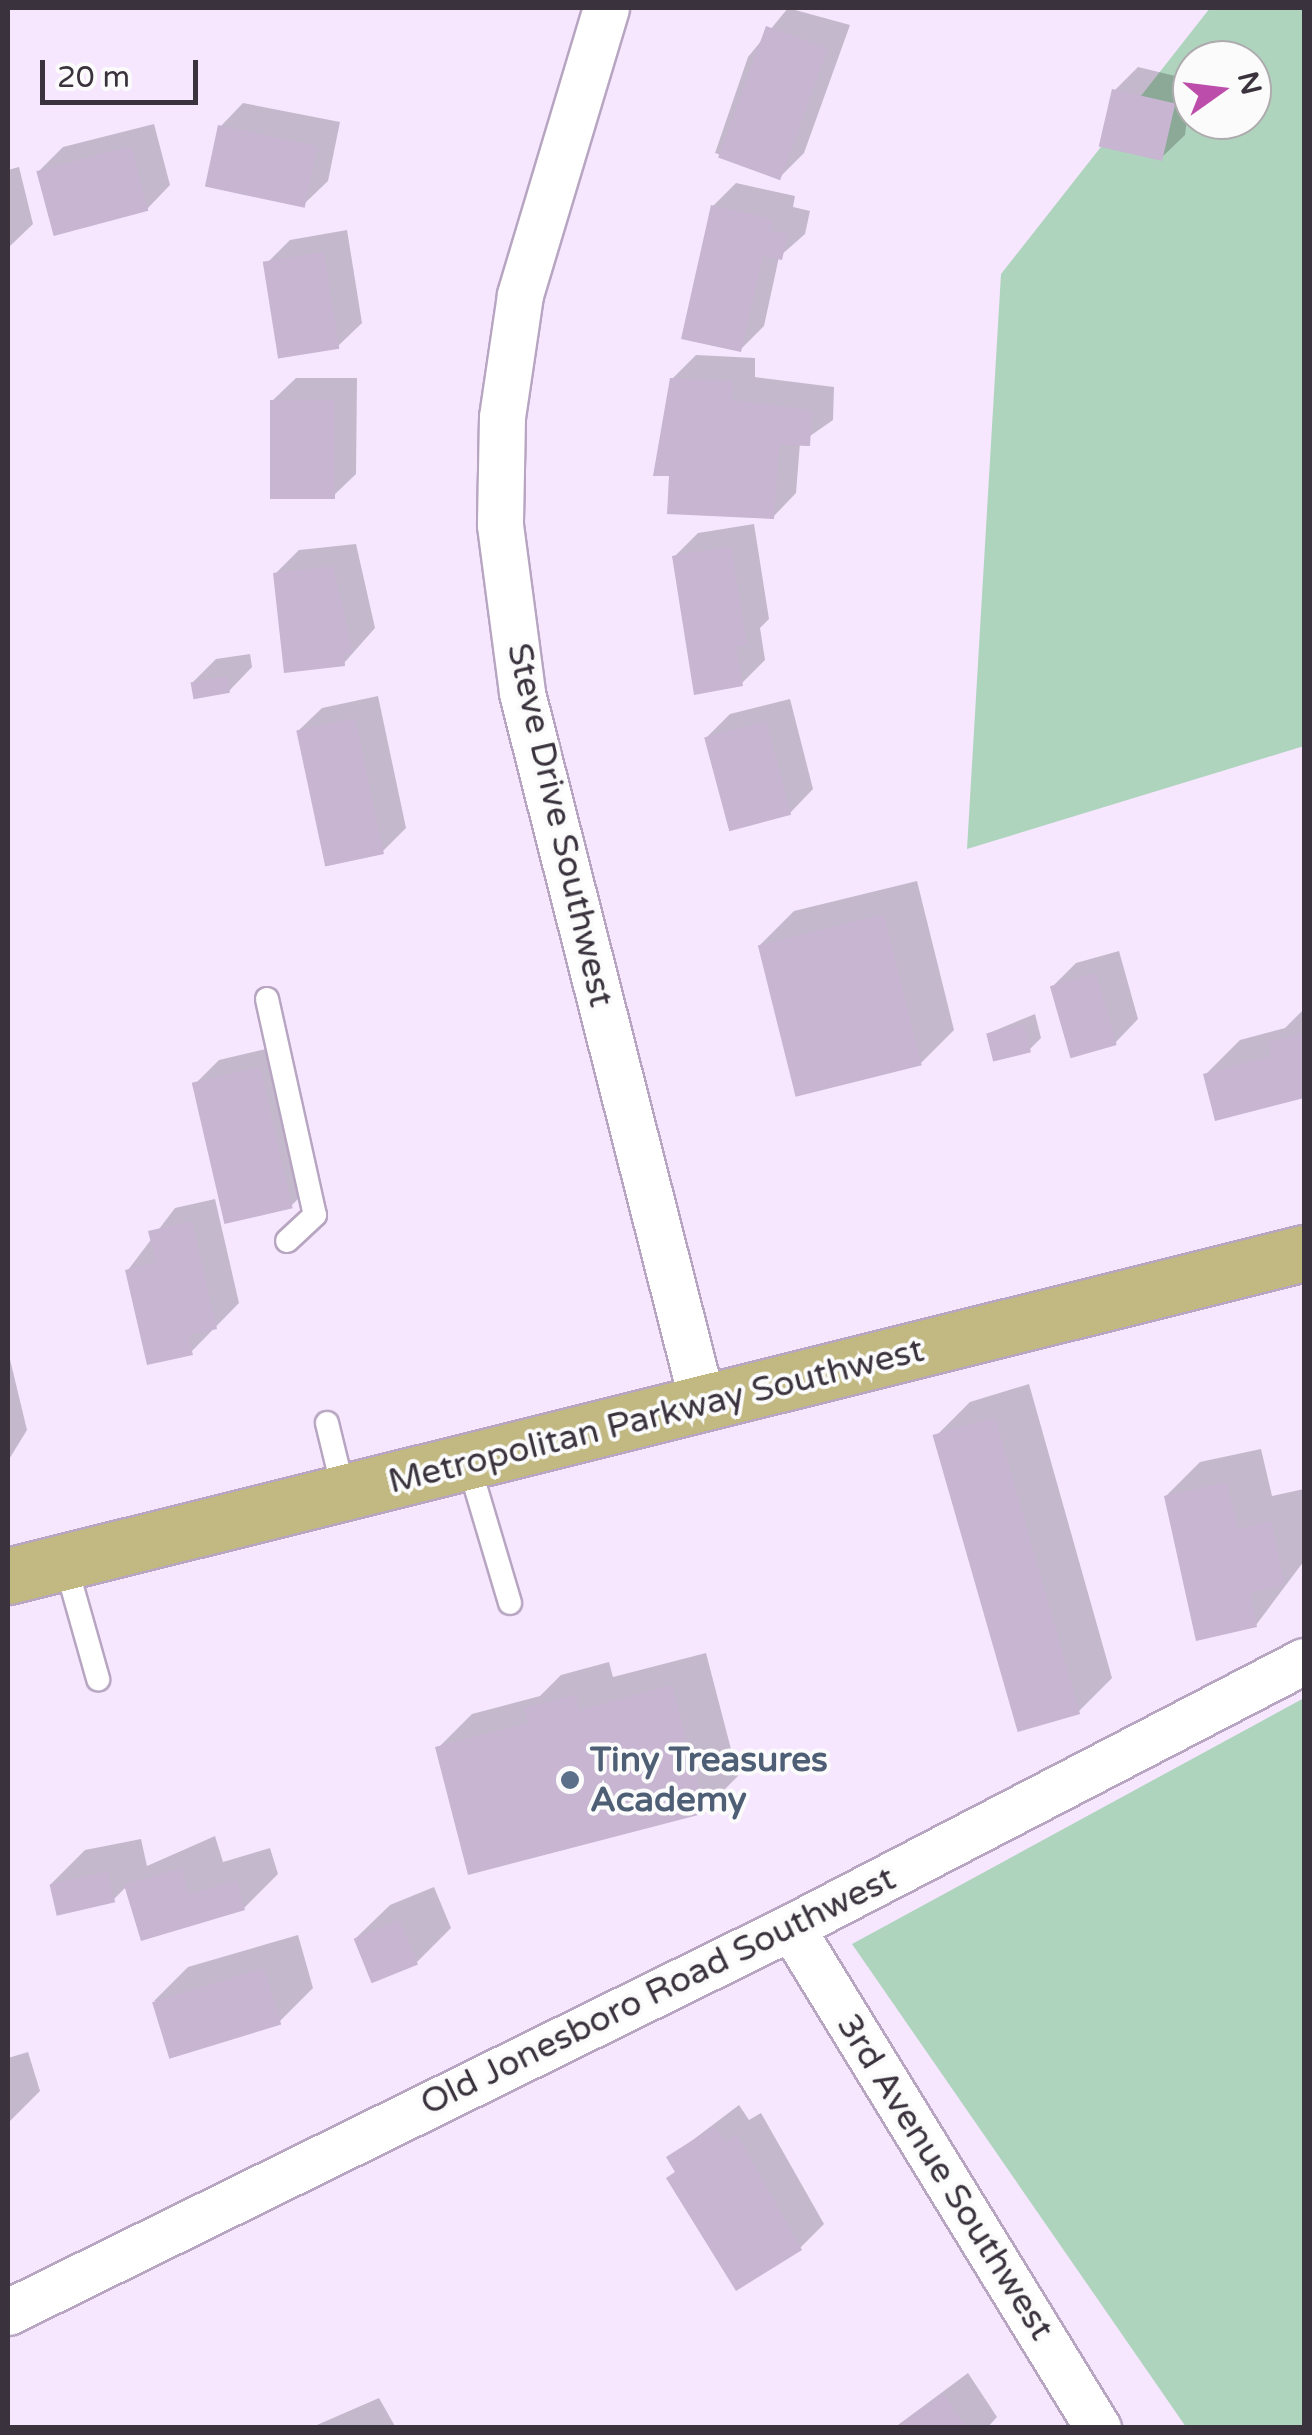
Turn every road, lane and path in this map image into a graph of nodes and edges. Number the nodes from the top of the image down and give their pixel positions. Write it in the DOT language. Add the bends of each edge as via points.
graph roads {
  1 [pos="606,8"];
  2 [pos="268,999"];
  3 [pos="286,1241"];
  4 [pos="1304,1253"];
  5 [pos="703,1405"];
  6 [pos="327,1422"];
  7 [pos="468,1462"];
  8 [pos="344,1494"];
  9 [pos="65,1562"];
  10 [pos="8,1576"];
  11 [pos="510,1603"];
  12 [pos="1304,1660"];
  13 [pos="98,1678"];
  14 [pos="791,1927"];
  15 [pos="8,2312"];
  16 [pos="1098,2428"];
  1 -- 5 [label="street, Steve Drive Southwest" via="520,295 502,417 500,525 522,693"];
  2 -- 3 [label="lane" via="315,1215"];
  4 -- 5 [label="main road, Metropolitan Parkway Southwest"];
  5 -- 7 [label="main road, Metropolitan Parkway Southwest"];
  6 -- 8 [label="lane"];
  7 -- 8 [label="main road, Metropolitan Parkway Southwest"];
  7 -- 11 [label="lane"];
  8 -- 9 [label="main road, Metropolitan Parkway Southwest"];
  9 -- 10 [label="main road, Metropolitan Parkway Southwest"];
  9 -- 13 [label="lane"];
  12 -- 14 [label="street, Old Jonesboro Road Southwest"];
  14 -- 15 [label="street, Old Jonesboro Road Southwest"];
  14 -- 16 [label="street, 3rd Avenue Southwest"];
}
